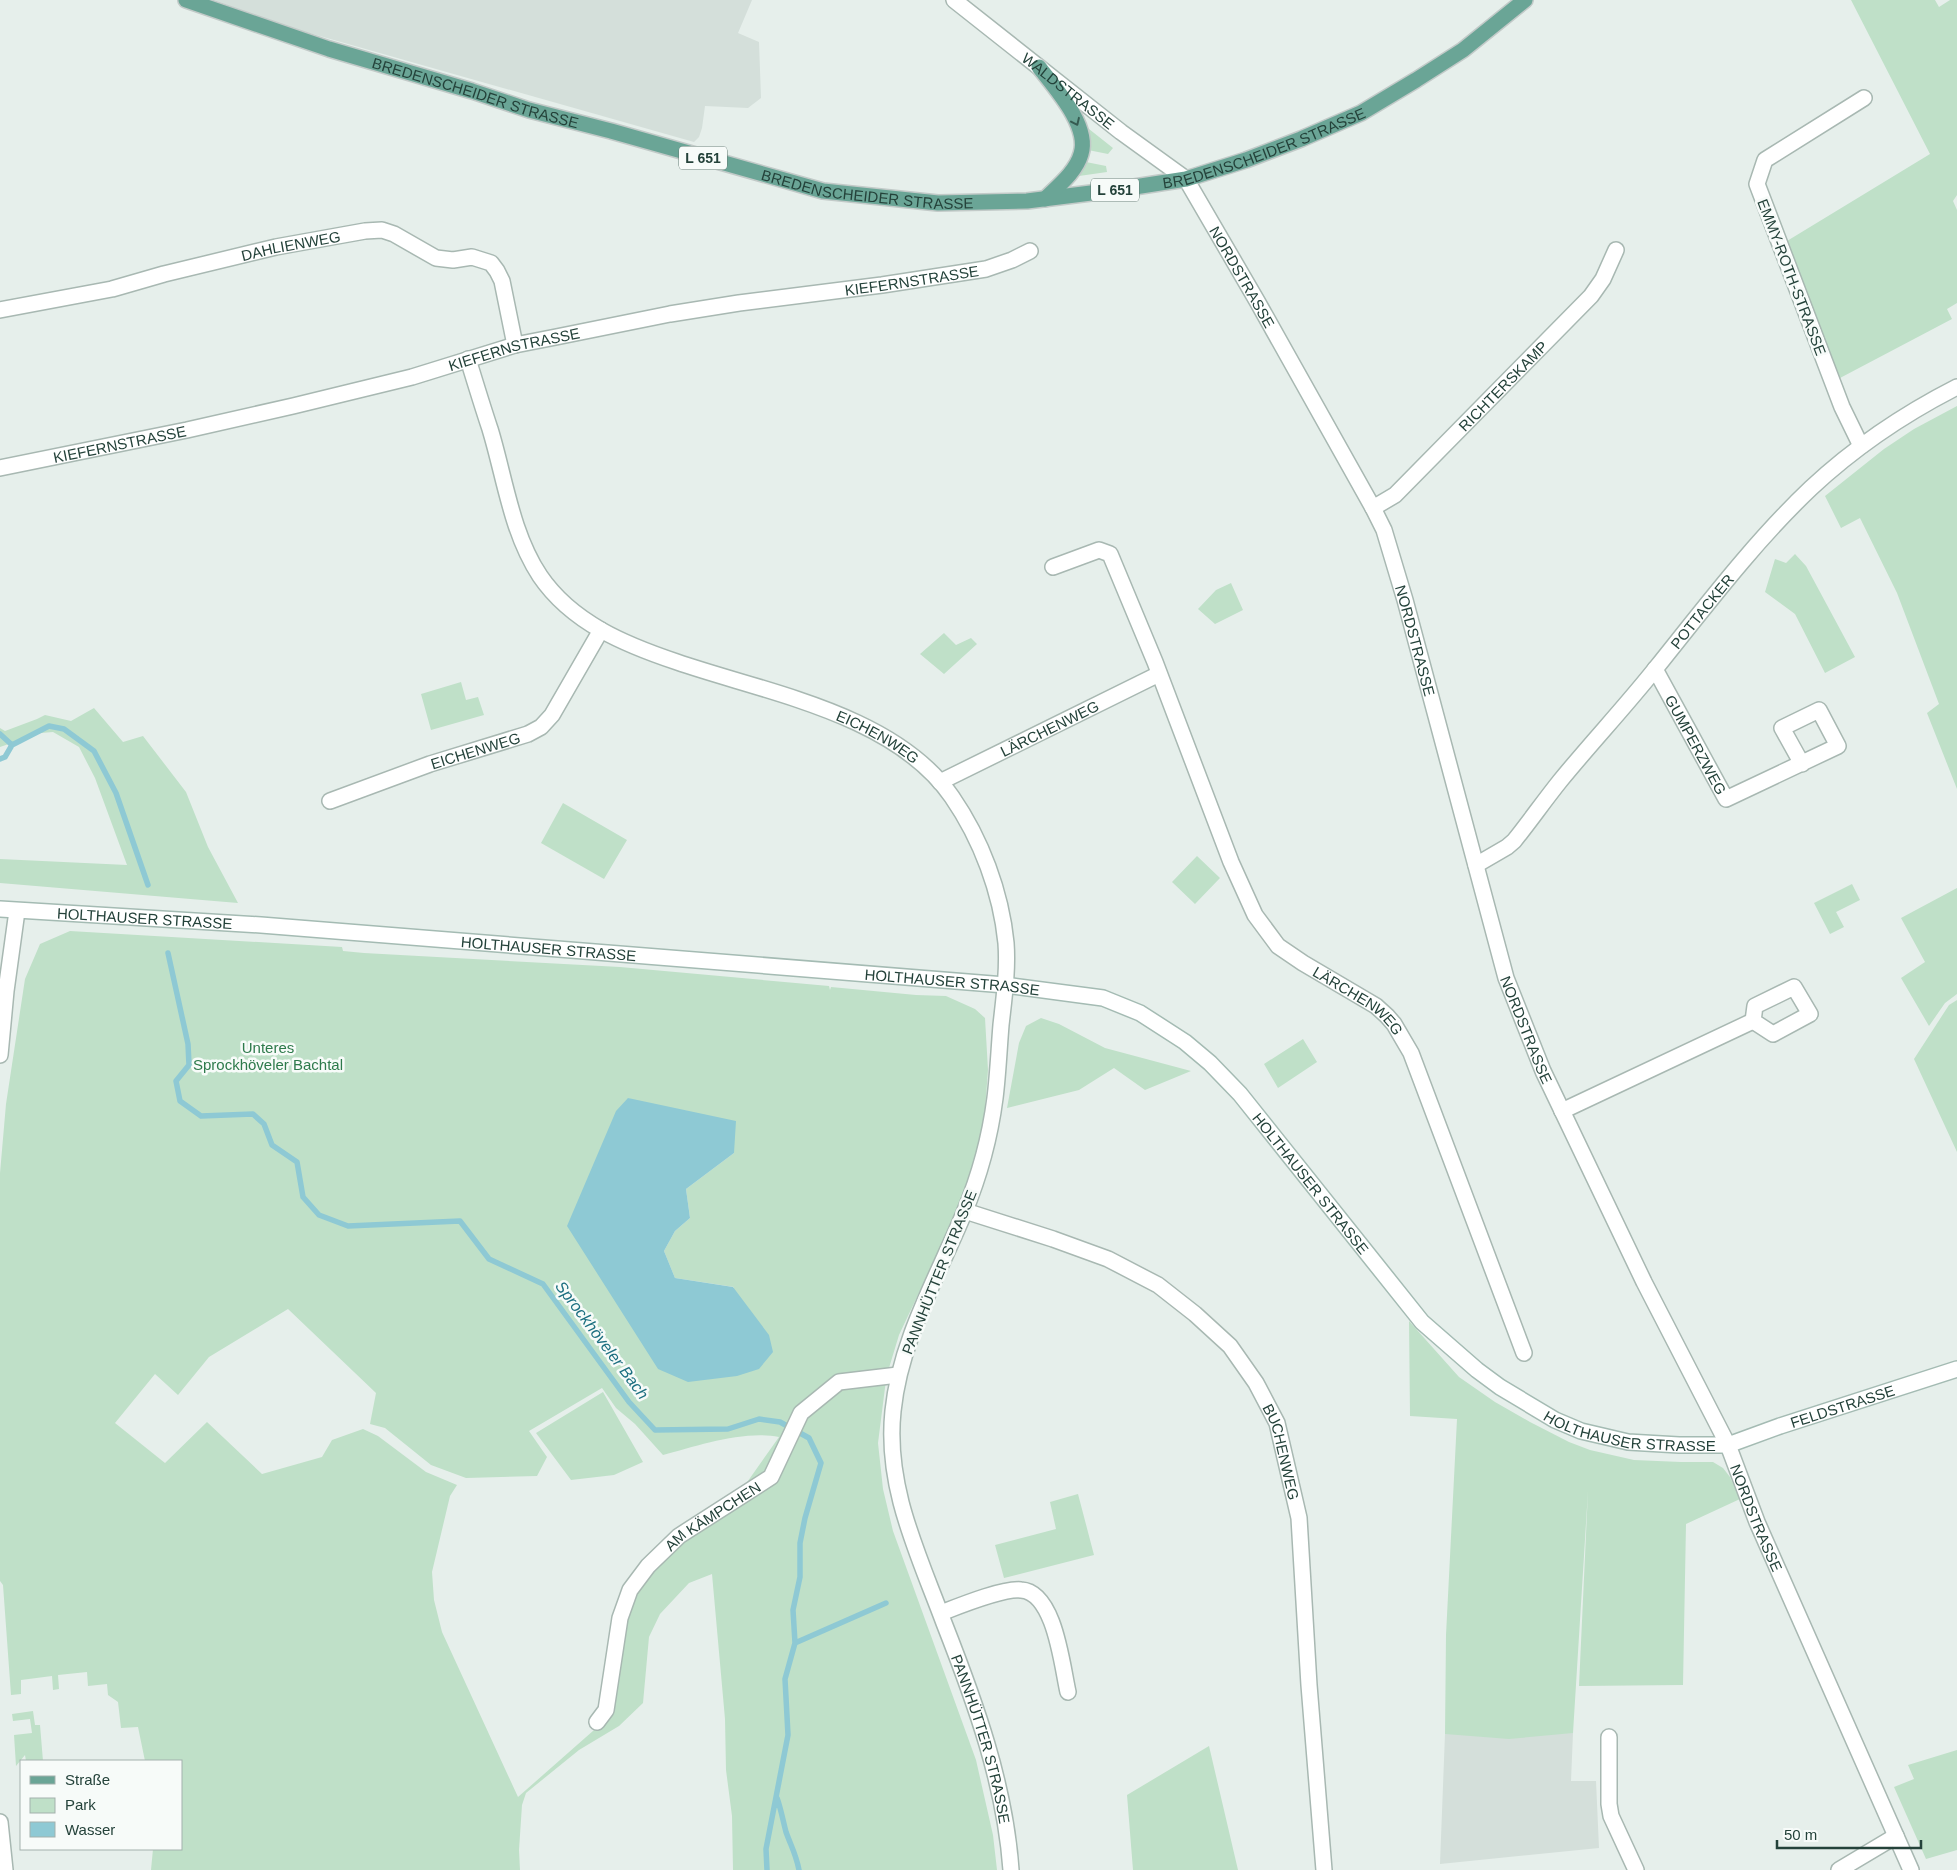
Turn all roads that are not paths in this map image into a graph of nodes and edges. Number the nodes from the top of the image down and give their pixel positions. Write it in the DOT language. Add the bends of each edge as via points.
graph roads {
  1 [pos="186,0"];
  2 [pos="954,0"];
  3 [pos="1525,0"];
  4 [pos="1039,67"];
  5 [pos="1864,98"];
  6 [pos="1186,179"];
  7 [pos="1045,199"];
  8 [pos="1616,250"];
  9 [pos="1030,251"];
  10 [pos="0,310"];
  11 [pos="515,345"];
  12 [pos="468,358"];
  13 [pos="1957,387"];
  14 [pos="1861,446"];
  15 [pos="0,468"];
  16 [pos="1373,508"];
  17 [pos="1053,567"];
  18 [pos="601,630"];
  19 [pos="1655,669"];
  20 [pos="1159,674"];
  21 [pos="1802,764"];
  22 [pos="940,782"];
  23 [pos="330,801"];
  24 [pos="1476,864"];
  25 [pos="0,909"];
  26 [pos="17,911"];
  27 [pos="1005,985"];
  28 [pos="1753,1020"];
  29 [pos="0,1055"];
  30 [pos="1562,1111"];
  31 [pos="964,1212"];
  32 [pos="1524,1353"];
  33 [pos="1957,1369"];
  34 [pos="898,1375"];
  35 [pos="1728,1445"];
  36 [pos="940,1613"];
  37 [pos="1068,1692"];
  38 [pos="597,1722"];
  39 [pos="1610,1737"];
  40 [pos="0,1822"];
  41 [pos="1896,1836"];
  42 [pos="5,1870"];
  43 [pos="1010,1870"];
  44 [pos="1324,1870"];
  45 [pos="1636,1870"];
  46 [pos="1839,1870"];
  47 [pos="1911,1870"];
  1 -- 7 [label="main road, BREDENSCHEIDER STRASSE / L 651" via="329,49 529,110 823,191 938,203"];
  2 -- 4 [label="street, WALDSTRASSE"];
  3 -- 6 [label="main road, BREDENSCHEIDER STRASSE / L 651" via="1463,50 1360,113 1262,155"];
  4 -- 6 [label="street, WALDSTRASSE"];
  4 -- 7 [label="main road, one-way" via="1068,106 1083,138 1082,154 1077,163"];
  5 -- 14 [label="street, EMMY-ROTH-STRASSE" via="1765,160 1757,184 1842,407"];
  6 -- 7 [label="main road, BREDENSCHEIDER STRASSE / L 651"];
  6 -- 16 [label="street, NORDSTRASSE"];
  8 -- 16 [label="street, RICHTERSKAMP" via="1591,296 1395,495"];
  9 -- 11 [label="street, KIEFERNSTRASSE" via="986,269 710,307"];
  10 -- 11 [label="street, DAHLIENWEG" via="120,287 276,247 382,230 436,258 472,257 491,263 502,281"];
  11 -- 12 [label="street, KIEFERNSTRASSE"];
  12 -- 15 [label="street, KIEFERNSTRASSE" via="412,377 294,406"];
  12 -- 18 [label="street, EICHENWEG" via="514,519 531,558 554,593 580,617"];
  13 -- 14 [label="street, POTTACKER" via="1917,407"];
  14 -- 19 [label="street, POTTACKER" via="1790,508 1722,585"];
  16 -- 24 [label="street, NORDSTRASSE" via="1384,530 1405,600"];
  17 -- 20 [label="street, LÄRCHENWEG" via="1099,550 1110,554"];
  18 -- 22 [label="street, EICHENWEG" via="645,652 824,709 863,725 907,753"];
  18 -- 23 [label="street, EICHENWEG" via="552,715 535,731 430,764"];
  19 -- 21 [label="street, GUMPERZWEG" via="1726,800"];
  19 -- 24 [label="street, POTTACKER" via="1514,841"];
  20 -- 22 [label="street, LÄRCHENWEG"];
  20 -- 32 [label="street, LÄRCHENWEG" via="1255,915 1278,946 1376,1006 1408,1045"];
  22 -- 27 [label="street, EICHENWEG" via="971,828 996,896 1006,948"];
  24 -- 30 [label="street, NORDSTRASSE" via="1506,978"];
  25 -- 26 [label="street, HOLTHAUSER STRASSE"];
  26 -- 27 [label="street, HOLTHAUSER STRASSE" via="261,925"];
  26 -- 29 [label="street"];
  27 -- 31 [label="street, PANNHÜTTER STRASSE" via="994,1107 978,1174"];
  27 -- 35 [label="street, HOLTHAUSER STRASSE" via="1103,998 1140,1013 1185,1042 1240,1094 1422,1322 1500,1387 1555,1420 1581,1431 1628,1442"];
  28 -- 30 [label="street"];
  30 -- 35 [label="street, NORDSTRASSE" via="1644,1282"];
  31 -- 34 [label="street, PANNHÜTTER STRASSE" via="924,1301"];
  31 -- 44 [label="street, BUCHENWEG" via="1108,1259 1158,1285 1230,1346 1256,1383 1277,1423 1299,1518"];
  33 -- 35 [label="street, FELDSTRASSE"];
  34 -- 36 [label="street, PANNHÜTTER STRASSE" via="892,1415 891,1459 908,1526"];
  34 -- 38 [label="street, AM KÄMPCHEN" via="839,1382 801,1413 771,1477 669,1544 638,1578 620,1618 608,1703"];
  35 -- 41 [label="street, NORDSTRASSE" via="1764,1539"];
  36 -- 37 [label="street" via="1013,1590 1034,1594 1049,1612"];
  36 -- 43 [label="street, PANNHÜTTER STRASSE" via="995,1772"];
  39 -- 45 [label="street" via="1611,1816"];
  40 -- 42 [label="street"];
  41 -- 46 [label="street"];
  41 -- 47 [label="street, NORDSTRASSE"];
}
